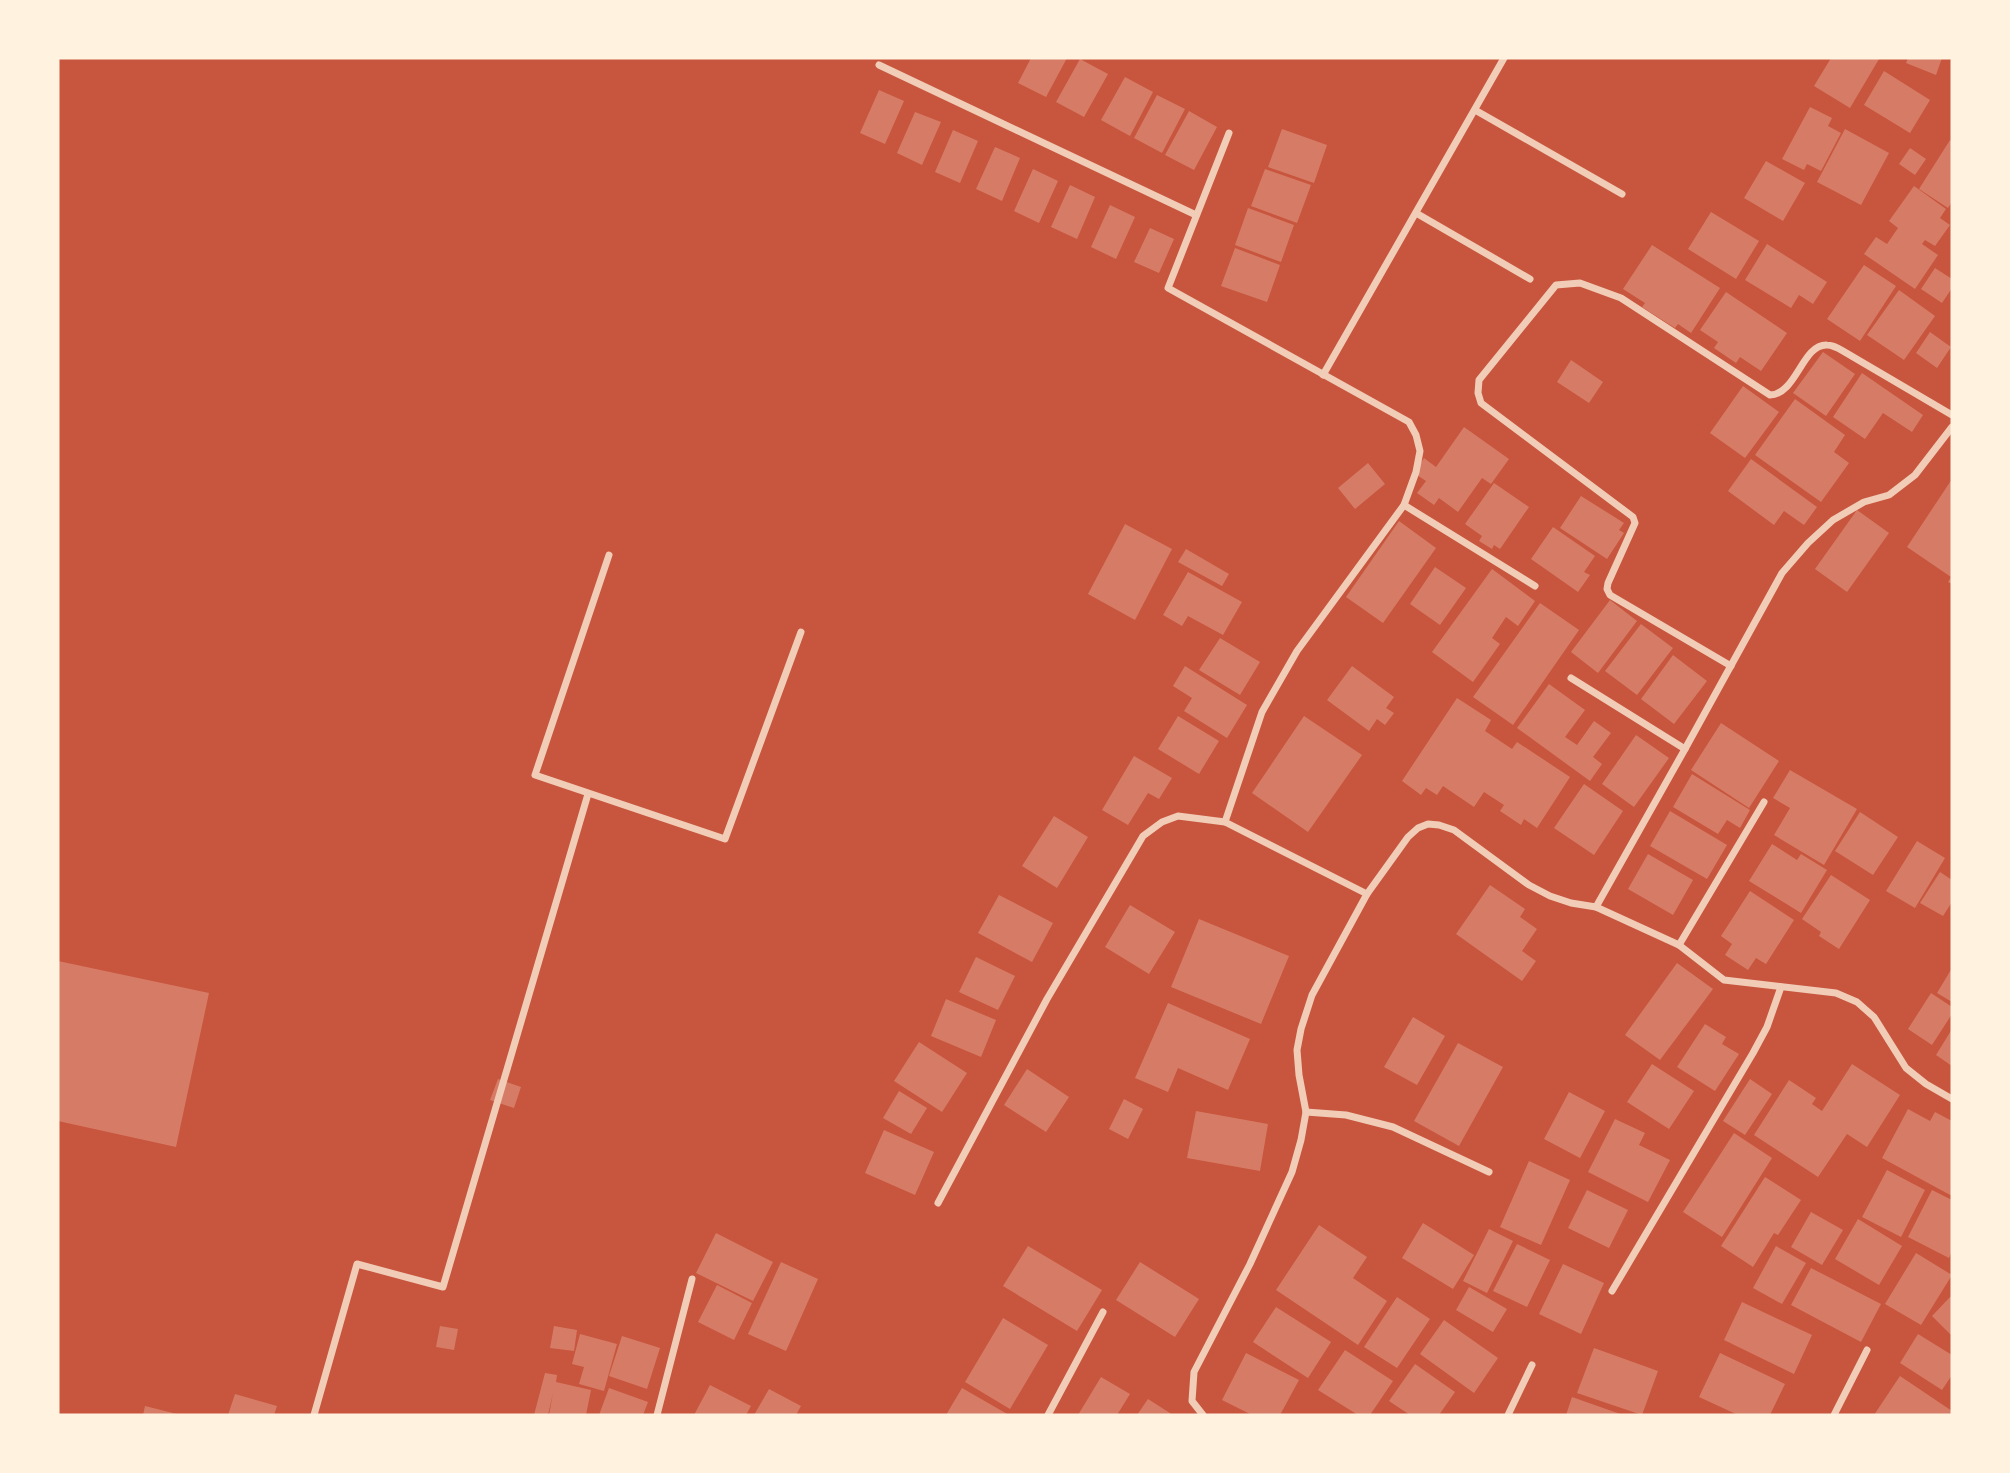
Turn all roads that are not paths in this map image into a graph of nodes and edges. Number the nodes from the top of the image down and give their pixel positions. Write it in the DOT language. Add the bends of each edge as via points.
graph roads {
  1 [pos="1504,58"];
  2 [pos="879,65"];
  3 [pos="1475,110"];
  4 [pos="1229,133"];
  5 [pos="1622,194"];
  6 [pos="1416,213"];
  7 [pos="1196,215"];
  8 [pos="1531,279"];
  9 [pos="1323,375"];
  10 [pos="1952,415"];
  11 [pos="1952,427"];
  12 [pos="1404,505"];
  13 [pos="609,555"];
  14 [pos="1535,586"];
  15 [pos="801,632"];
  16 [pos="1731,666"];
  17 [pos="1571,678"];
  18 [pos="1685,749"];
  19 [pos="588,794"];
  20 [pos="1764,802"];
  21 [pos="1225,822"];
  22 [pos="1367,894"];
  23 [pos="1596,907"];
  24 [pos="1679,945"];
  25 [pos="1781,987"];
  26 [pos="1952,1100"];
  27 [pos="1306,1112"];
  28 [pos="1489,1172"];
  29 [pos="938,1203"];
  30 [pos="692,1279"];
  31 [pos="1612,1291"];
  32 [pos="1104,1312"];
  33 [pos="1867,1350"];
  34 [pos="1532,1365"];
  35 [pos="314,1415"];
  36 [pos="657,1415"];
  37 [pos="1048,1415"];
  38 [pos="1203,1415"];
  39 [pos="1508,1415"];
  40 [pos="1835,1415"];
  1 -- 3 [label="street"];
  2 -- 7 [label="street"];
  3 -- 5 [label="street"];
  3 -- 6 [label="street"];
  4 -- 7 [label="street"];
  6 -- 8 [label="street"];
  6 -- 9 [label="street"];
  7 -- 9 [label="street" via="1168,288"];
  9 -- 12 [label="street" via="1409,422 1420,450"];
  10 -- 16 [label="street" via="1829,345 1814,350 1786,389 1770,395 1621,298 1580,283 1556,285 1479,380 1481,403 1633,517 1630,537 1608,583 1610,595"];
  11 -- 16 [label="street" via="1915,475 1889,495 1864,502 1833,520 1808,543 1782,573"];
  12 -- 14 [label="street"];
  12 -- 21 [label="street" via="1297,651 1262,712"];
  13 -- 19 [label="street" via="535,775"];
  15 -- 19 [label="street" via="726,839"];
  16 -- 18 [label="street"];
  17 -- 18 [label="street"];
  18 -- 23 [label="street"];
  19 -- 35 [label="street" via="443,1287 357,1264"];
  20 -- 24 [label="street"];
  21 -- 22 [label="street"];
  21 -- 29 [label="street" via="1178,816 1143,836 1047,999"];
  22 -- 23 [label="street" via="1408,837 1427,824 1454,830 1550,896"];
  22 -- 27 [label="street" via="1312,995 1301,1029 1297,1050"];
  23 -- 24 [label="street"];
  24 -- 25 [label="street" via="1724,980"];
  25 -- 26 [label="street" via="1836,993 1857,1002 1874,1017 1906,1068"];
  25 -- 31 [label="street" via="1753,1054"];
  27 -- 28 [label="street" via="1346,1115 1393,1127"];
  27 -- 38 [label="street" via="1292,1172 1194,1371 1192,1401"];
  30 -- 36 [label="street"];
  32 -- 37 [label="street"];
  33 -- 40 [label="street"];
  34 -- 39 [label="street"];
}
